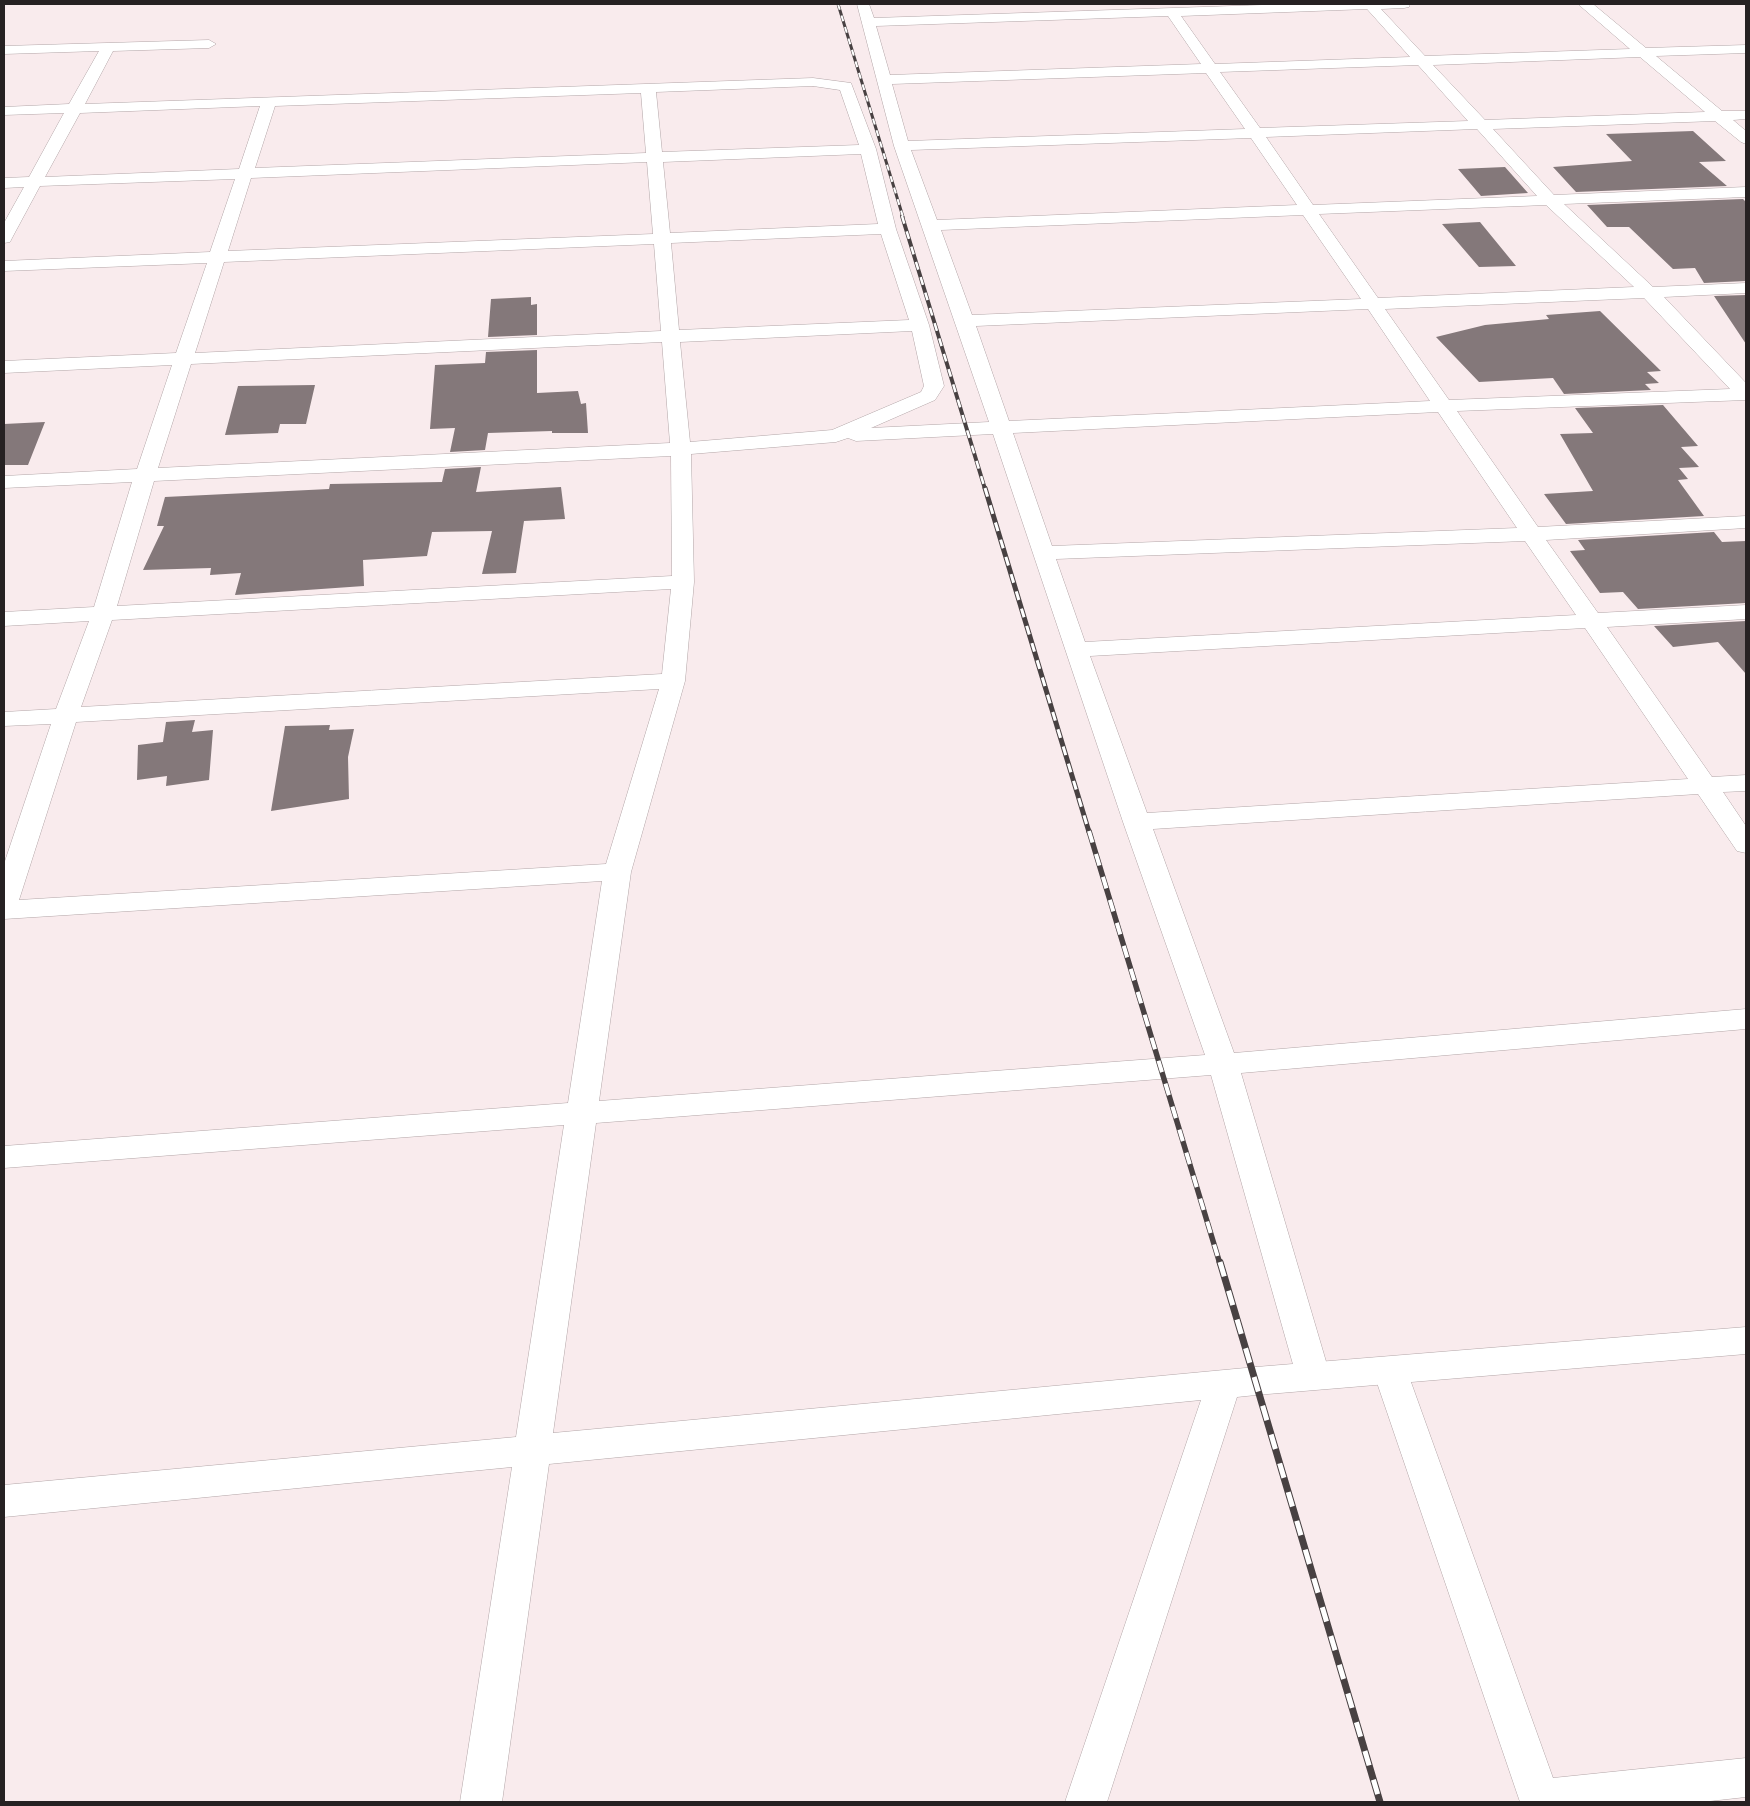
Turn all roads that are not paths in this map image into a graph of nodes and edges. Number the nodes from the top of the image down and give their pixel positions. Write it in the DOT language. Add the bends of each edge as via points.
graph roads {
  1 [pos="1369,4"];
  2 [pos="1404,4"];
  3 [pos="1584,4"];
  4 [pos="1171,11"];
  5 [pos="866,13"];
  6 [pos="209,44"];
  7 [pos="108,47"];
  8 [pos="1746,49"];
  9 [pos="4,50"];
  10 [pos="1644,53"];
  11 [pos="1422,62"];
  12 [pos="1210,68"];
  13 [pos="884,80"];
  14 [pos="648,88"];
  15 [pos="268,101"];
  16 [pos="74,108"];
  17 [pos="4,111"];
  18 [pos="1746,115"];
  19 [pos="1718,116"];
  20 [pos="1481,126"];
  21 [pos="1255,133"];
  22 [pos="1746,139"];
  23 [pos="902,146"];
  24 [pos="868,149"];
  25 [pos="654,158"];
  26 [pos="245,174"];
  27 [pos="34,182"];
  28 [pos="4,183"];
  29 [pos="1746,192"];
  30 [pos="1551,201"];
  31 [pos="1308,210"];
  32 [pos="930,225"];
  33 [pos="888,228"];
  34 [pos="4,238"];
  35 [pos="662,239"];
  36 [pos="217,257"];
  37 [pos="4,266"];
  38 [pos="1746,288"];
  39 [pos="1650,293"];
  40 [pos="1373,303"];
  41 [pos="965,321"];
  42 [pos="920,325"];
  43 [pos="670,336"];
  44 [pos="184,359"];
  45 [pos="4,367"];
  46 [pos="1746,394"];
  47 [pos="1444,406"];
  48 [pos="1002,428"];
  49 [pos="836,436"];
  50 [pos="680,449"];
  51 [pos="145,475"];
  52 [pos="4,482"];
  53 [pos="1746,522"];
  54 [pos="1531,534"];
  55 [pos="1044,553"];
  56 [pos="683,582"];
  57 [pos="1746,612"];
  58 [pos="103,614"];
  59 [pos="4,619"];
  60 [pos="1592,620"];
  61 [pos="1076,650"];
  62 [pos="674,681"];
  63 [pos="66,715"];
  64 [pos="4,719"];
  65 [pos="1746,783"];
  66 [pos="1705,785"];
  67 [pos="1136,822"];
  68 [pos="1746,845"];
  69 [pos="616,872"];
  70 [pos="4,904"];
  71 [pos="4,910"];
  72 [pos="1746,1019"];
  73 [pos="1222,1064"];
  74 [pos="581,1114"];
  75 [pos="4,1157"];
  76 [pos="1746,1340"];
  77 [pos="1390,1371"];
  78 [pos="1313,1375"];
  79 [pos="1240,1383"];
  80 [pos="532,1450"];
  81 [pos="4,1500"];
  82 [pos="1746,1778"];
  83 [pos="1541,1801"];
  84 [pos="481,1802"];
  85 [pos="1086,1802"];
  1 -- 2 [label="street"];
  1 -- 4 [label="street"];
  1 -- 11 [label="street"];
  3 -- 10 [label="street"];
  4 -- 5 [label="street"];
  4 -- 12 [label="street"];
  5 -- 13 [label="street"];
  6 -- 7 [label="street"];
  7 -- 9 [label="street"];
  7 -- 16 [label="street"];
  8 -- 10 [label="street"];
  10 -- 11 [label="street"];
  10 -- 19 [label="street"];
  11 -- 12 [label="street"];
  11 -- 20 [label="street"];
  12 -- 13 [label="street"];
  12 -- 21 [label="street"];
  13 -- 23 [label="street"];
  14 -- 15 [label="street"];
  14 -- 24 [label="street" via="813,82 846,86"];
  14 -- 25 [label="street"];
  15 -- 16 [label="street"];
  15 -- 26 [label="street"];
  16 -- 17 [label="street"];
  16 -- 27 [label="street"];
  18 -- 19 [label="street"];
  19 -- 20 [label="street"];
  19 -- 22 [label="street"];
  20 -- 21 [label="street"];
  20 -- 30 [label="street"];
  21 -- 23 [label="street"];
  21 -- 31 [label="street"];
  23 -- 32 [label="street"];
  24 -- 25 [label="street"];
  24 -- 33 [label="street"];
  25 -- 26 [label="street"];
  25 -- 35 [label="street"];
  26 -- 27 [label="street"];
  26 -- 36 [label="street"];
  27 -- 28 [label="street"];
  27 -- 34 [label="street"];
  29 -- 30 [label="street"];
  30 -- 31 [label="street"];
  30 -- 39 [label="street"];
  31 -- 32 [label="street"];
  31 -- 40 [label="street"];
  32 -- 41 [label="street"];
  33 -- 35 [label="street"];
  33 -- 42 [label="street"];
  35 -- 36 [label="street"];
  35 -- 43 [label="street"];
  36 -- 37 [label="street"];
  36 -- 44 [label="street"];
  38 -- 39 [label="street"];
  39 -- 40 [label="street"];
  39 -- 46 [label="street"];
  40 -- 41 [label="street"];
  40 -- 47 [label="street"];
  41 -- 48 [label="street"];
  42 -- 43 [label="street"];
  42 -- 49 [label="street" via="934,386 928,396"];
  43 -- 44 [label="street"];
  43 -- 50 [label="street"];
  44 -- 45 [label="street"];
  44 -- 51 [label="street"];
  46 -- 47 [label="street"];
  47 -- 48 [label="street"];
  47 -- 54 [label="street"];
  48 -- 49 [label="street"];
  48 -- 55 [label="street"];
  49 -- 50 [label="street"];
  50 -- 51 [label="street"];
  50 -- 56 [label="street"];
  51 -- 52 [label="street"];
  51 -- 58 [label="street"];
  53 -- 54 [label="street"];
  54 -- 55 [label="street"];
  54 -- 60 [label="street"];
  55 -- 61 [label="street"];
  56 -- 58 [label="street"];
  56 -- 62 [label="street"];
  57 -- 60 [label="street"];
  58 -- 59 [label="street"];
  58 -- 63 [label="street"];
  60 -- 61 [label="street"];
  60 -- 66 [label="street"];
  61 -- 67 [label="street"];
  62 -- 63 [label="street"];
  62 -- 69 [label="street"];
  63 -- 64 [label="street"];
  63 -- 70 [label="street"];
  65 -- 66 [label="street"];
  66 -- 67 [label="street"];
  66 -- 68 [label="street"];
  67 -- 73 [label="street"];
  69 -- 71 [label="street"];
  69 -- 74 [label="street"];
  72 -- 73 [label="street"];
  73 -- 74 [label="street"];
  73 -- 78 [label="street"];
  74 -- 75 [label="street"];
  74 -- 80 [label="street"];
  76 -- 77 [label="street"];
  77 -- 78 [label="street"];
  77 -- 83 [label="street"];
  78 -- 79 [label="street"];
  79 -- 80 [label="street"];
  79 -- 85 [label="street"];
  80 -- 81 [label="street"];
  80 -- 84 [label="street"];
  82 -- 83 [label="street"];
}
